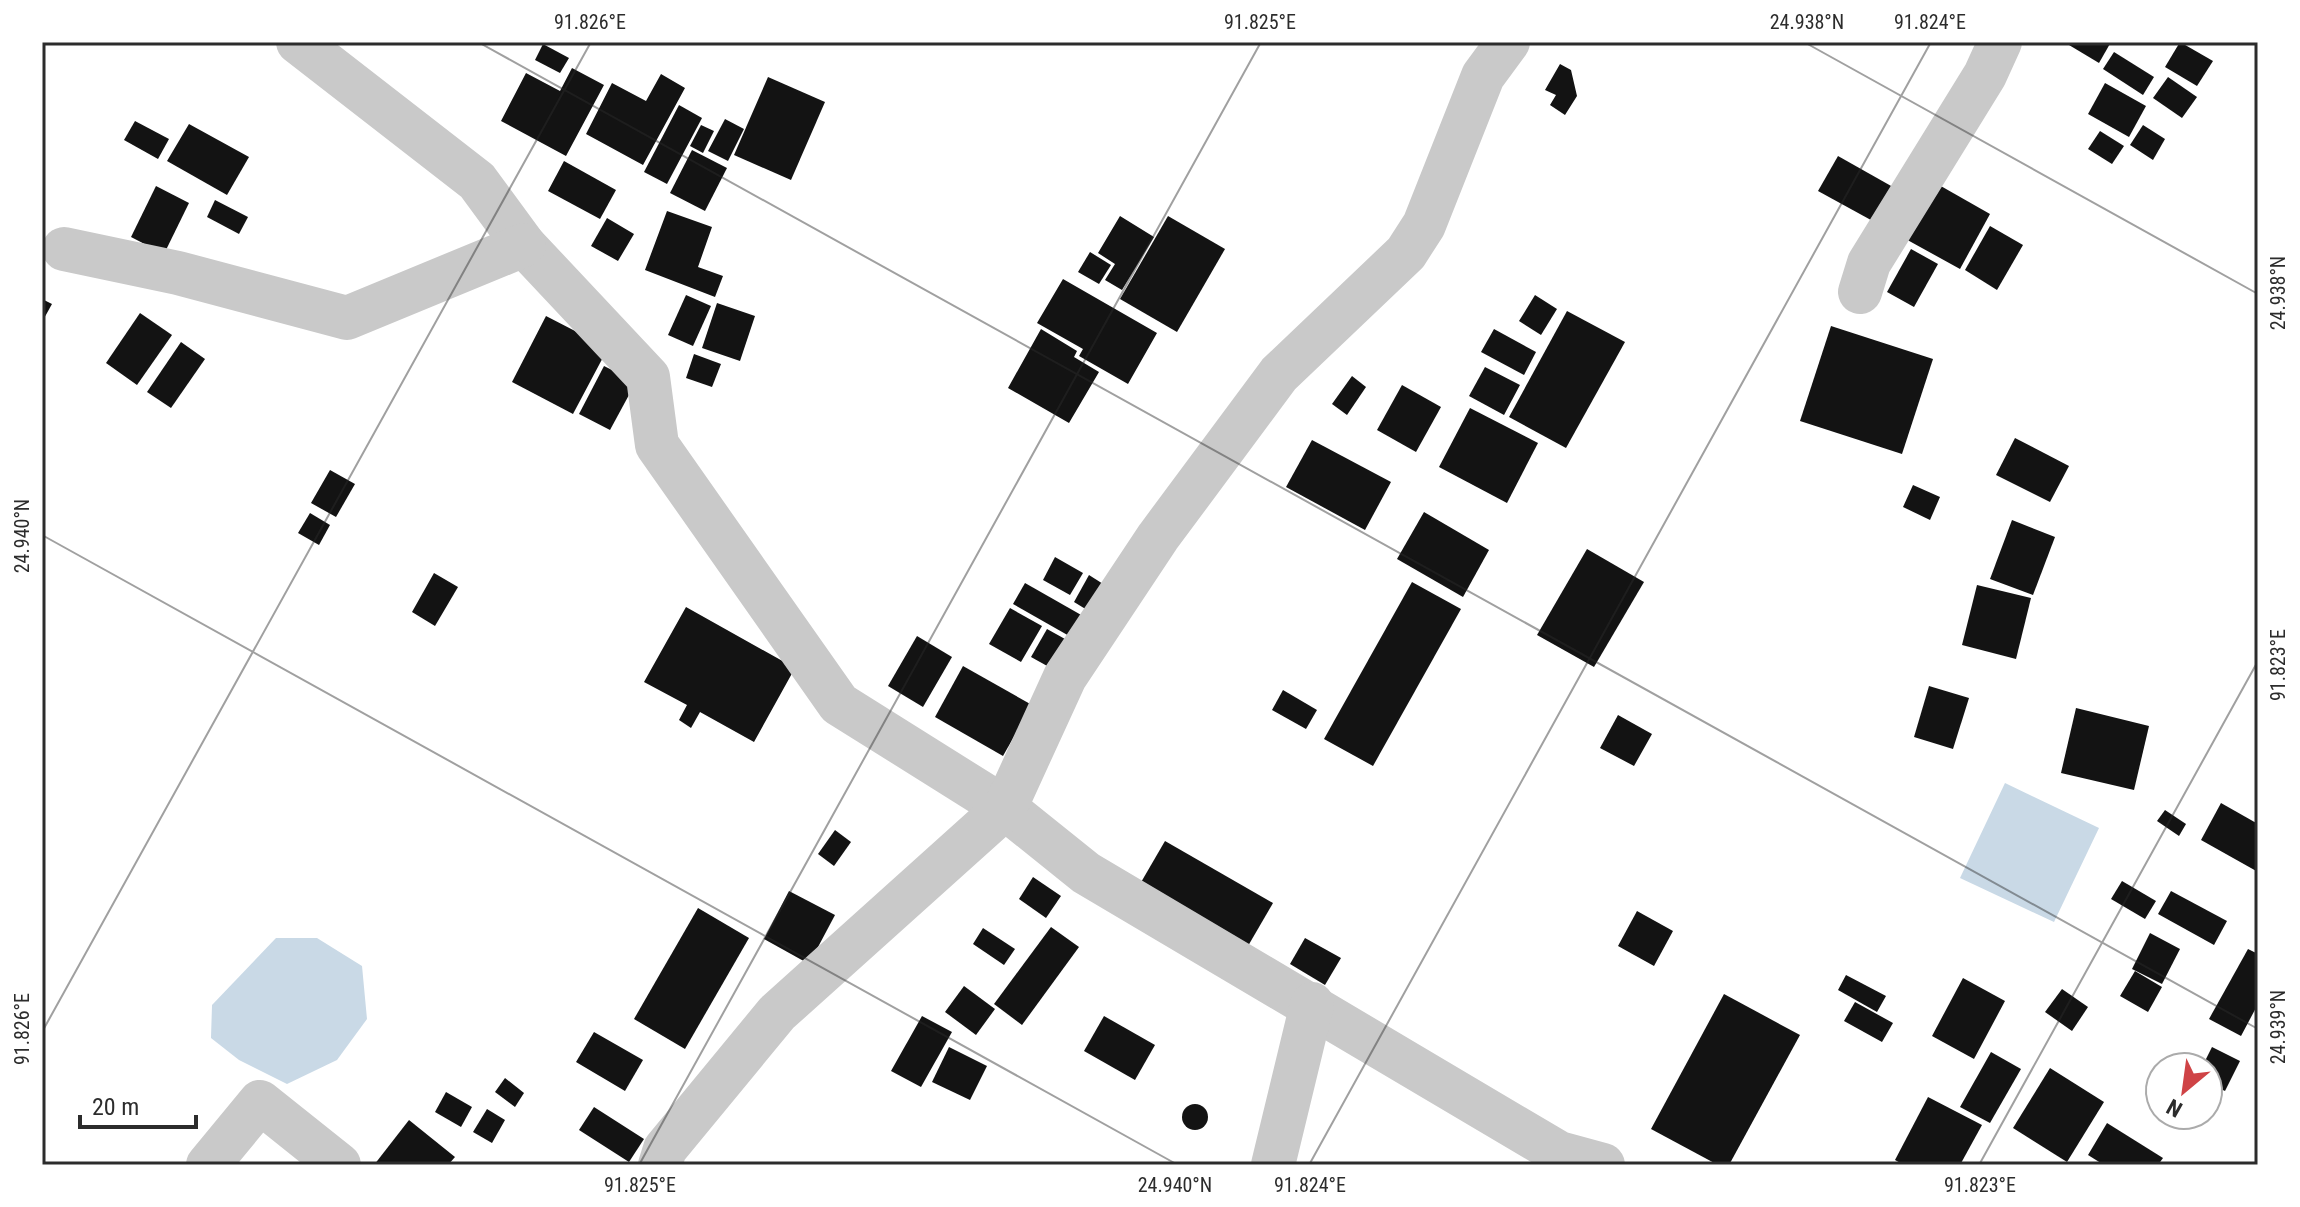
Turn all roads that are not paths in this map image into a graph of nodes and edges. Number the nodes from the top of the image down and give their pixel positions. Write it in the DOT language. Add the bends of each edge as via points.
graph roads {
  1 [pos="298,42"];
  2 [pos="1508,42"];
  3 [pos="2000,42"];
  4 [pos="524,245"];
  5 [pos="64,249"];
  6 [pos="1860,292"];
  7 [pos="1005,808"];
  8 [pos="1312,1004"];
  9 [pos="1556,1159"];
  10 [pos="208,1165"];
  11 [pos="339,1165"];
  12 [pos="660,1165"];
  13 [pos="1273,1165"];
  14 [pos="1603,1165"];
  1 -- 4 [label="street" via="477,181"];
  2 -- 7 [label="street" via="1483,76 1424,225 1406,253 1279,374 1158,537 1065,677"];
  3 -- 6 [label="street" via="1869,263"];
  4 -- 5 [label="street" via="347,318"];
  4 -- 7 [label="street" via="648,377 657,445 839,704"];
  7 -- 8 [label="street" via="1086,873"];
  7 -- 12 [label="street" via="777,1013 665,1149"];
  8 -- 9 [label="street"];
  8 -- 13 [label="street"];
  9 -- 14 [label="street"];
  10 -- 11 [label="street" via="260,1102"];
}
